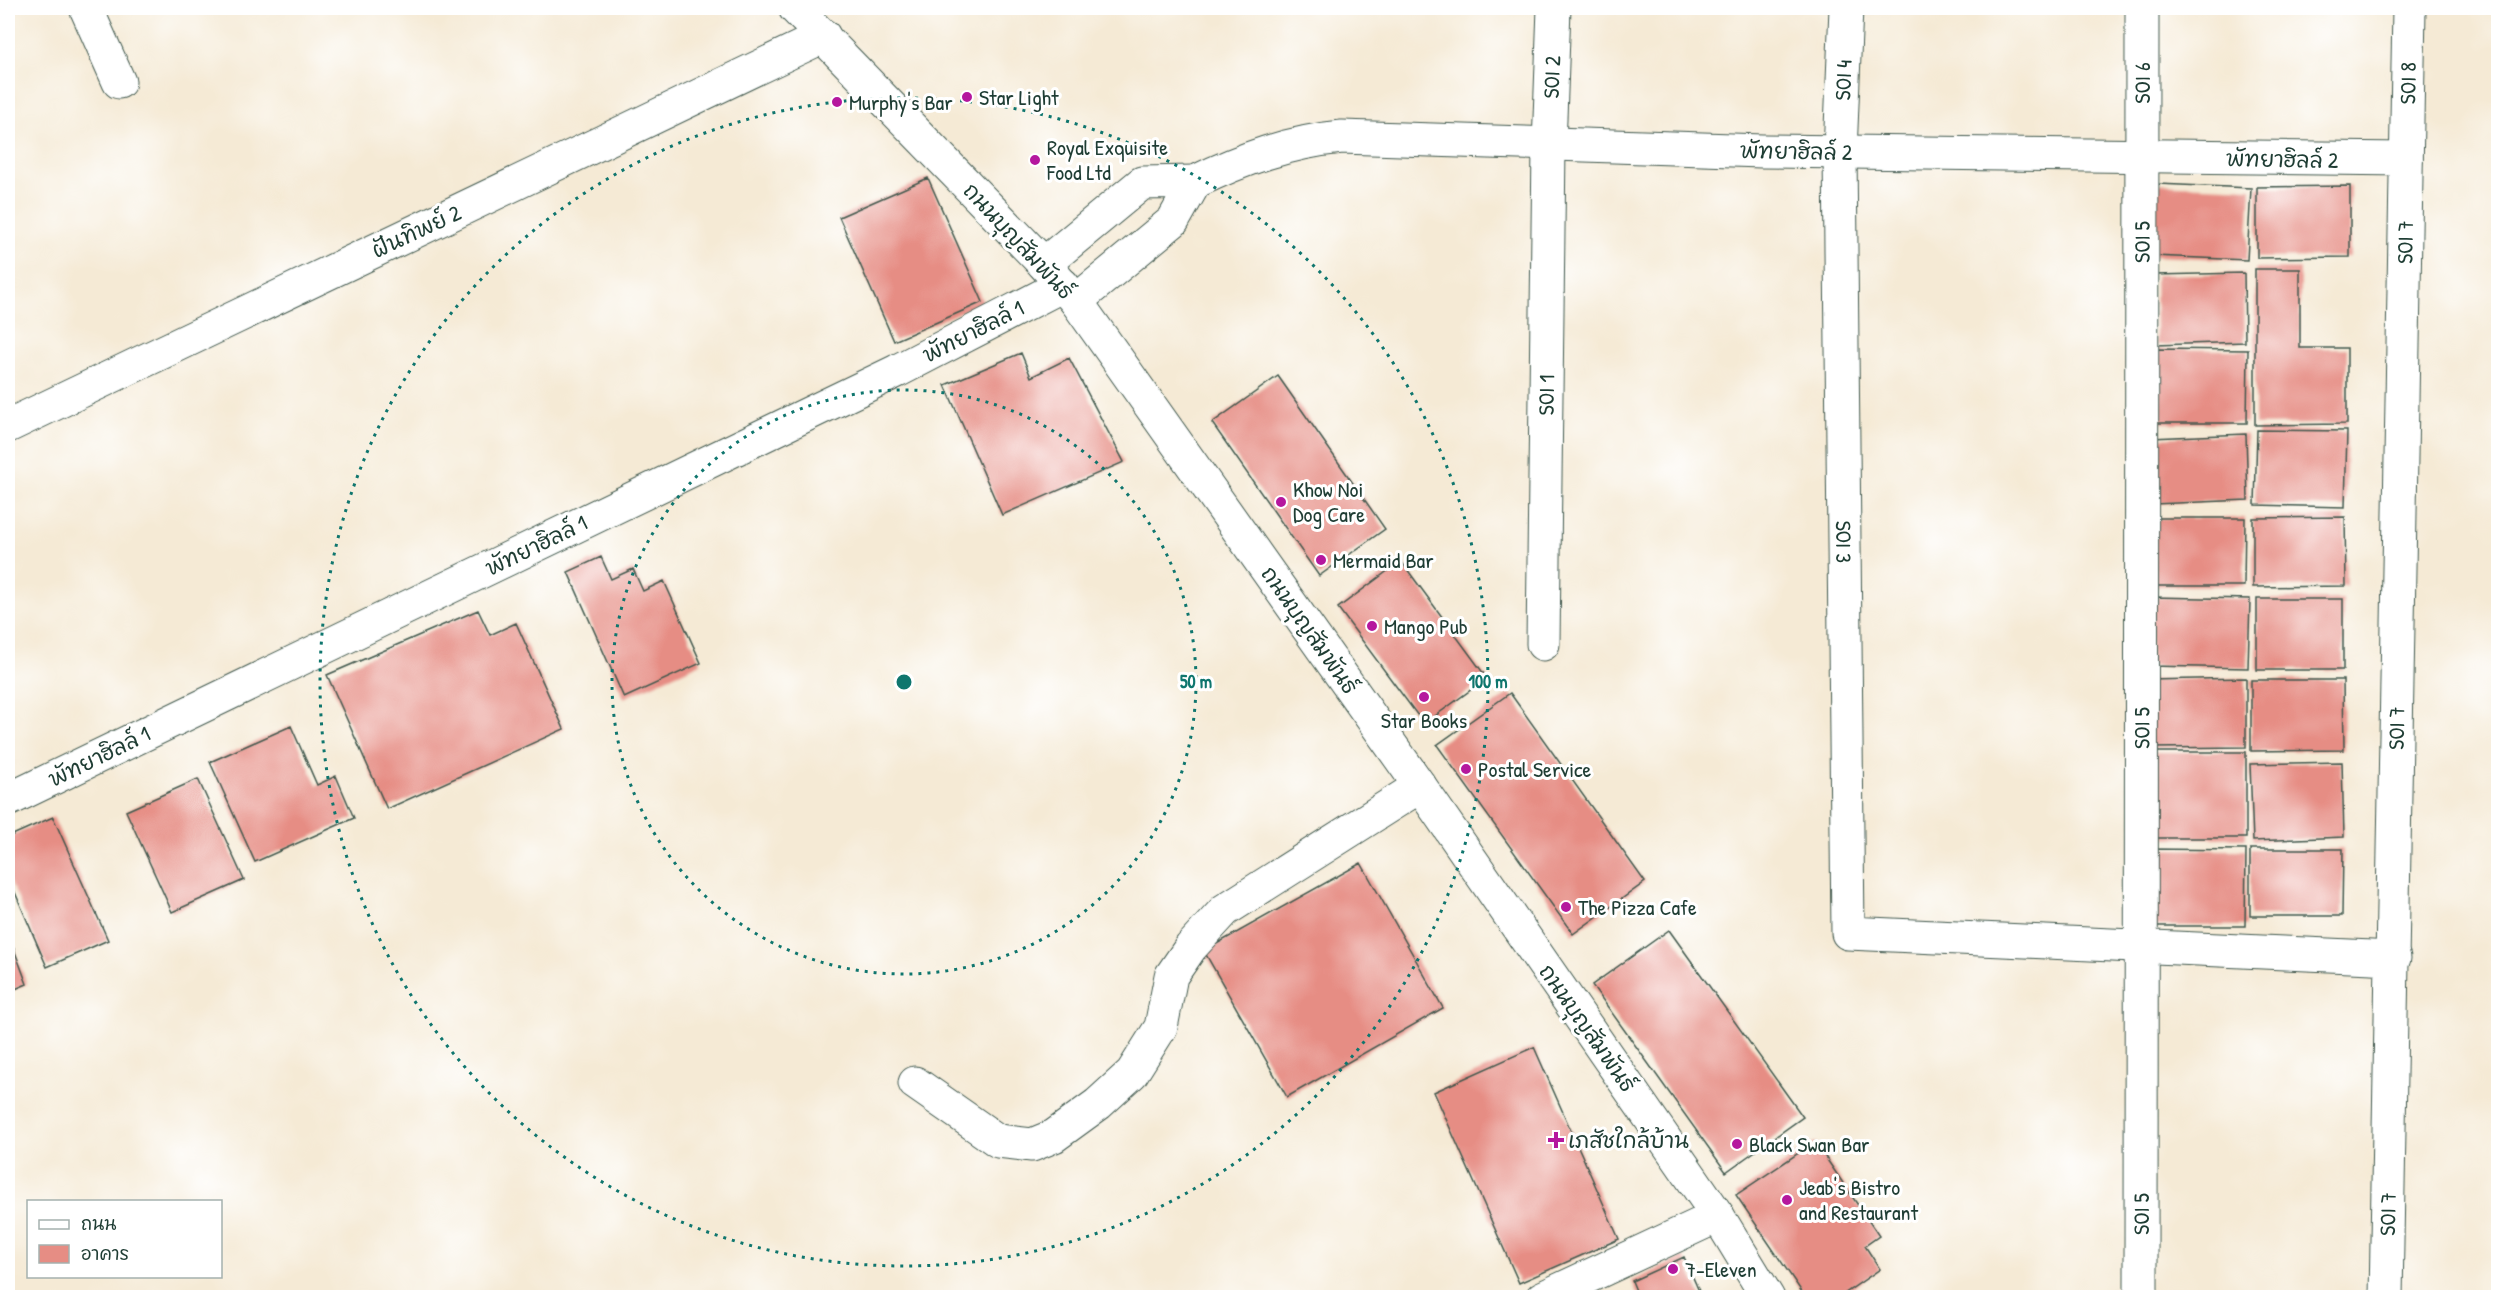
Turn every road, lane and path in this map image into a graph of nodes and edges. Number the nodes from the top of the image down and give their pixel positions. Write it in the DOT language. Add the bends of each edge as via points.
graph roads {
  1 [pos="86,8"];
  2 [pos="795,8"];
  3 [pos="1554,8"];
  4 [pos="1846,8"];
  5 [pos="2142,8"];
  6 [pos="2409,8"];
  7 [pos="824,36"];
  8 [pos="119,82"];
  9 [pos="1549,146"];
  10 [pos="1840,152"];
  11 [pos="2140,157"];
  12 [pos="2406,159"];
  13 [pos="1194,182"];
  14 [pos="1061,283"];
  15 [pos="8,426"];
  16 [pos="1543,644"];
  17 [pos="1420,786"];
  18 [pos="8,800"];
  19 [pos="2142,948"];
  20 [pos="2394,958"];
  21 [pos="915,1083"];
  22 [pos="1718,1216"];
  23 [pos="1542,1298"];
  24 [pos="1768,1298"];
  25 [pos="2141,1298"];
  26 [pos="2386,1298"];
  1 -- 8 [label="street"];
  2 -- 7 [label="street, ถนนบุญสัมพันธ์"];
  3 -- 9 [label="street, SOI 2"];
  4 -- 10 [label="street, SOI 4"];
  5 -- 11 [label="street, SOI 6"];
  6 -- 12 [label="street, SOI 8"];
  7 -- 14 [label="street, ถนนบุญสัมพันธ์"];
  7 -- 15 [label="street, ฝันทิพย์ 2"];
  9 -- 10 [label="street, พัทยาฮิลล์ 2"];
  9 -- 13 [label="street, พัทยาฮิลล์ 2" via="1342,137 1312,140 1255,155"];
  9 -- 16 [label="street, SOI 1"];
  10 -- 11 [label="street, พัทยาฮิลล์ 2"];
  10 -- 19 [label="street, SOI 3" via="1848,933"];
  11 -- 12 [label="street, พัทยาฮิลล์ 2"];
  11 -- 19 [label="street, SOI 5"];
  12 -- 20 [label="street, SOI 7"];
  13 -- 14 [label="street" via="1173,221"];
  13 -- 14 [label="street, พัทยาฮิลล์ 2" via="1142,183"];
  14 -- 17 [label="street, ถนนบุญสัมพันธ์"];
  14 -- 18 [label="street, พัทยาฮิลล์ 1" via="897,371"];
  17 -- 21 [label="street" via="1225,910 1171,976 1161,1027 1132,1073 1054,1136 1032,1144 998,1141"];
  17 -- 22 [label="street, ถนนบุญสัมพันธ์"];
  19 -- 20 [label="street"];
  19 -- 25 [label="street, SOI 5"];
  20 -- 26 [label="street, SOI 7"];
  22 -- 23 [label="street"];
  22 -- 24 [label="street, ถนนบุญสัมพันธ์"];
}
